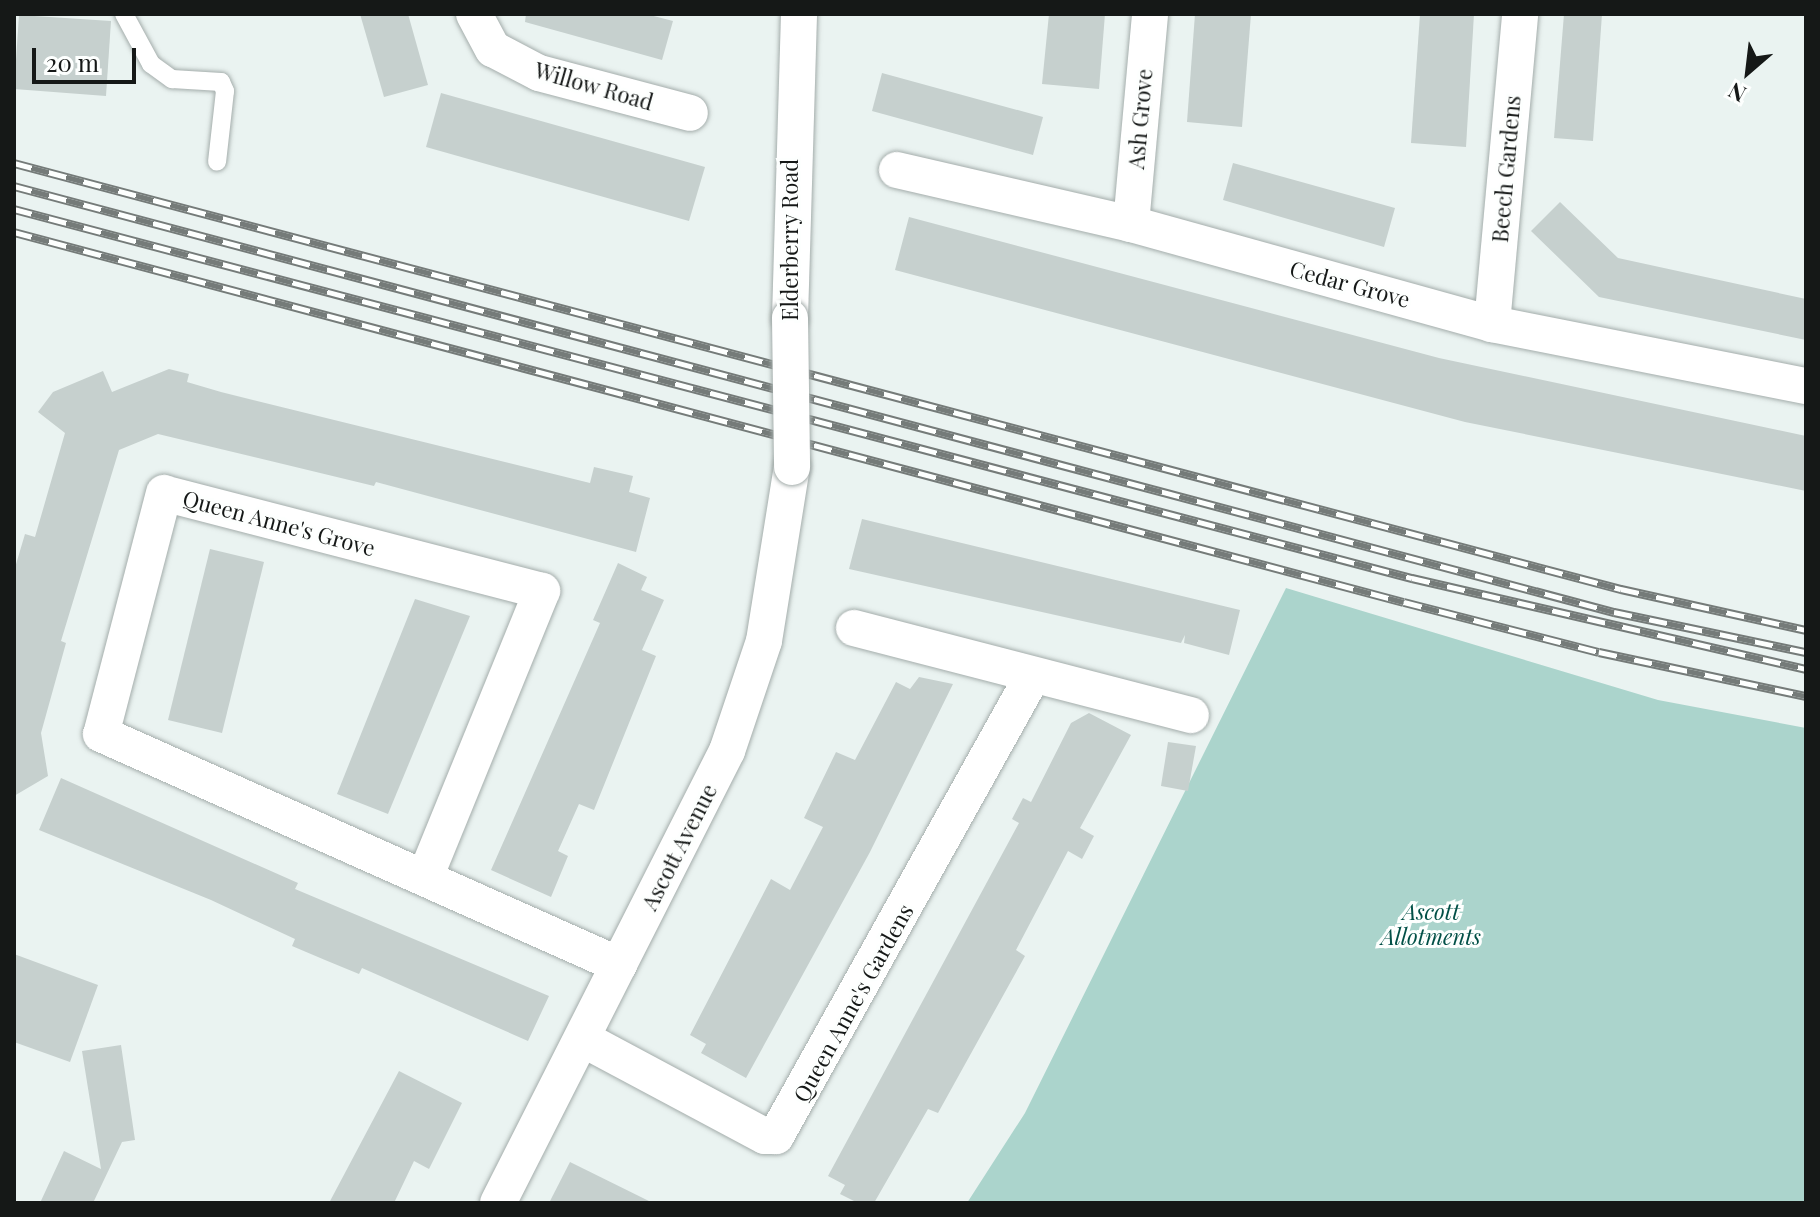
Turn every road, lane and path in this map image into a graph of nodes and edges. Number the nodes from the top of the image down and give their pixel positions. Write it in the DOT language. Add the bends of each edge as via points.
graph roads {
  1 [pos="124,14"];
  2 [pos="474,14"];
  3 [pos="799,14"];
  4 [pos="1150,14"];
  5 [pos="1520,14"];
  6 [pos="690,113"];
  7 [pos="217,162"];
  8 [pos="897,170"];
  9 [pos="1131,224"];
  10 [pos="1492,324"];
  11 [pos="1806,386"];
  12 [pos="792,467"];
  13 [pos="854,628"];
  14 [pos="1032,677"];
  15 [pos="1191,715"];
  16 [pos="426,875"];
  17 [pos="619,965"];
  18 [pos="583,1039"];
  19 [pos="498,1203"];
  1 -- 7 [label="lane" via="151,64 172,79 221,82 225,91"];
  2 -- 6 [label="street, Willow Road" via="493,49 539,73"];
  3 -- 12 [label="street, Elderberry Road, bridge" via="790,318"];
  4 -- 9 [label="street, Ash Grove"];
  5 -- 10 [label="street, Beech Gardens"];
  8 -- 9 [label="street, Cedar Grove"];
  9 -- 10 [label="street, Cedar Grove"];
  10 -- 11 [label="street, Cedar Grove"];
  12 -- 17 [label="street, Ascott Avenue" via="774,593 747,698 692,824"];
  13 -- 14 [label="street"];
  14 -- 15 [label="street"];
  14 -- 18 [label="street, Queen Anne's Gardens" via="776,1136 765,1136"];
  16 -- 16 [label="street, Queen Anne's Grove" via="101,734 164,493 542,591"];
  16 -- 17 [label="street, Queen Anne's Grove"];
  17 -- 18 [label="street, Ascott Avenue"];
  18 -- 19 [label="street, Ascott Avenue"];
}
